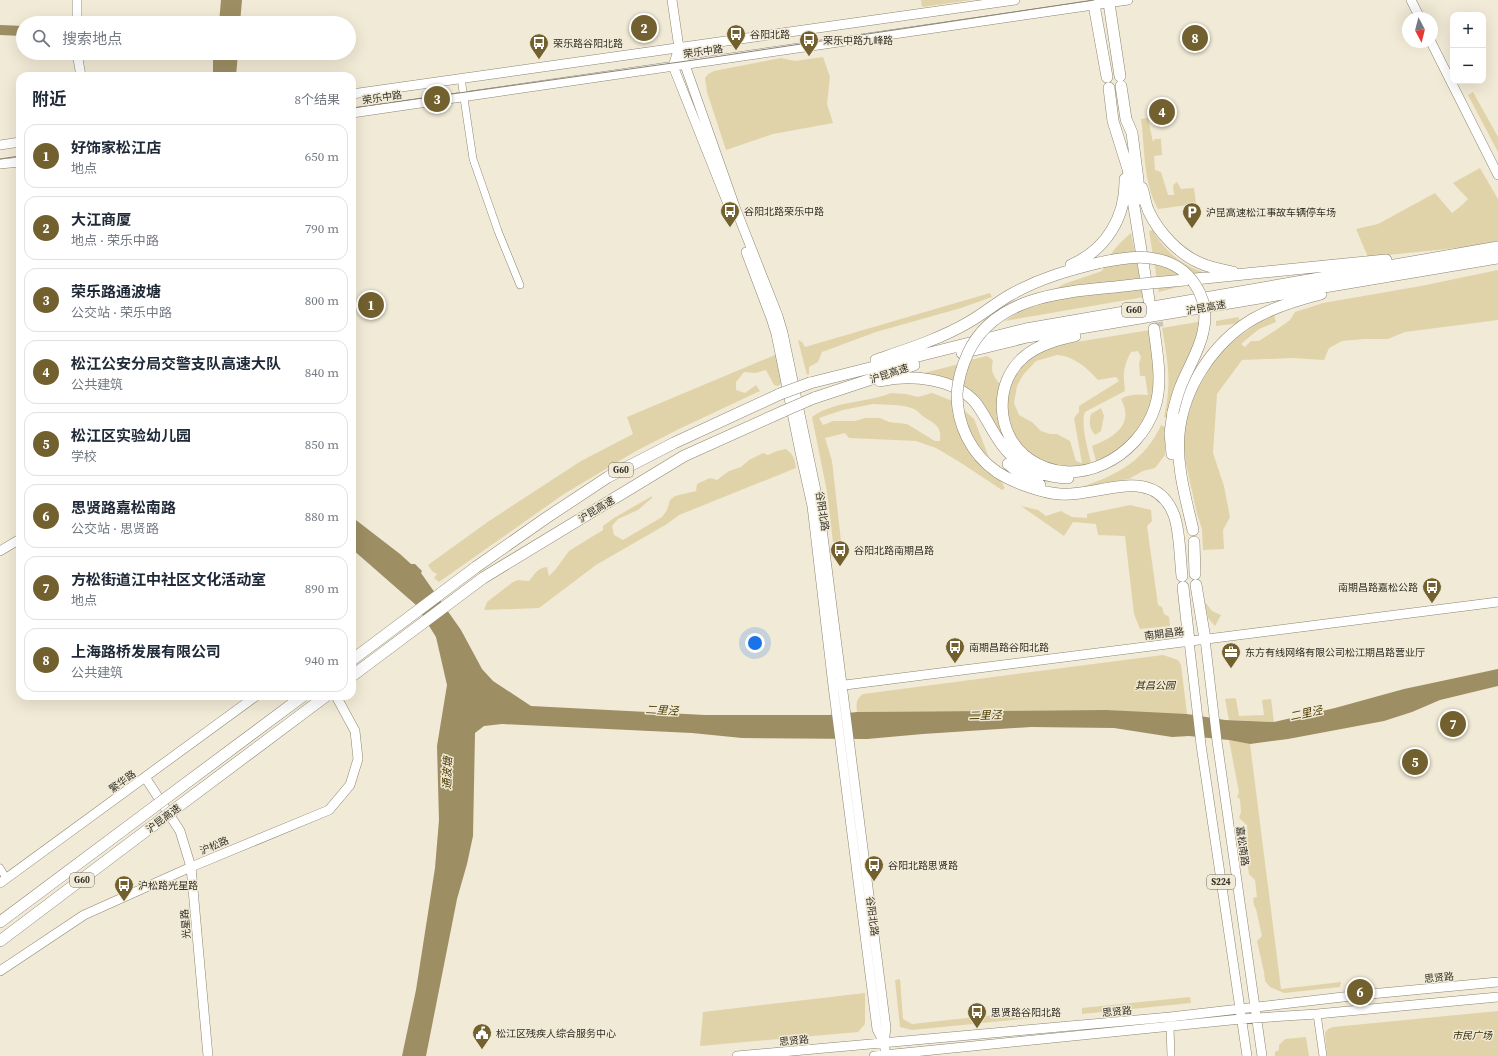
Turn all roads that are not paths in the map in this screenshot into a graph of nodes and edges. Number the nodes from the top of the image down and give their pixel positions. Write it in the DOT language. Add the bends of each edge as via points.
graph roads {
  1 [pos="77,0"];
  2 [pos="672,0"];
  3 [pos="1015,0"];
  4 [pos="1128,0"];
  5 [pos="1411,0"];
  6 [pos="1109,1"];
  7 [pos="1094,2"];
  8 [pos="1417,12"];
  9 [pos="77,16"];
  10 [pos="679,48"];
  11 [pos="1435,48"];
  12 [pos="78,60"];
  13 [pos="686,65"];
  14 [pos="673,66"];
  15 [pos="80,72"];
  16 [pos="461,78"];
  17 [pos="356,93"];
  18 [pos="464,96"];
  19 [pos="356,112"];
  20 [pos="16,143"];
  21 [pos="0,145"];
  22 [pos="1125,157"];
  23 [pos="16,162"];
  24 [pos="0,164"];
  25 [pos="1498,175"];
  26 [pos="1138,180"];
  27 [pos="1498,247"];
  28 [pos="1498,258"];
  29 [pos="1461,259"];
  30 [pos="1257,273"];
  31 [pos="1055,274"];
  32 [pos="520,285"];
  33 [pos="1222,304"];
  34 [pos="810,383"];
  35 [pos="815,400"];
  36 [pos="983,414"];
  37 [pos="1070,494"];
  38 [pos="16,541"];
  39 [pos="1194,542"];
  40 [pos="0,551"];
  41 [pos="1498,602"];
  42 [pos="1205,639"];
  43 [pos="1189,641"];
  44 [pos="356,657"];
  45 [pos="356,673"];
  46 [pos="838,686"];
  47 [pos="251,700"];
  48 [pos="298,700"];
  49 [pos="321,700"];
  50 [pos="338,700"];
  51 [pos="145,777"];
  52 [pos="191,867"];
  53 [pos="0,868"];
  54 [pos="3,880"];
  55 [pos="0,922"];
  56 [pos="0,941"];
  57 [pos="0,972"];
  58 [pos="1498,982"];
  59 [pos="1498,997"];
  60 [pos="1255,1006"];
  61 [pos="1240,1009"];
  62 [pos="1317,1014"];
  63 [pos="1256,1018"];
  64 [pos="1241,1019"];
  65 [pos="1170,1027"];
  66 [pos="884,1043"];
  67 [pos="886,1055"];
  68 [pos="208,1056"];
  69 [pos="737,1056"];
  70 [pos="874,1056"];
  71 [pos="1171,1056"];
  72 [pos="1247,1056"];
  73 [pos="1262,1056"];
  74 [pos="1323,1056"];
  1 -- 9 [label="main road"];
  2 -- 10 [label="main road, 谷阳北路"];
  3 -- 10 [label="main road, 荣乐中路"];
  4 -- 6 [label="main road, 荣乐中路"];
  5 -- 8 [label="main road"];
  6 -- 7 [label="main road, 荣乐中路"];
  6 -- 26 [label="highway" via="1126,119 1132,133"];
  7 -- 13 [label="main road, 荣乐中路"];
  7 -- 22 [label="highway" via="1113,121"];
  10 -- 13 [label="main road, 谷阳北路"];
  10 -- 14 [label="main road, 谷阳北路"];
  10 -- 16 [label="main road, 荣乐中路"];
  11 -- 25 [label="main road"];
  12 -- 15 [label="main road"];
  13 -- 14 [label="main road, 荣乐中路"];
  13 -- 46 [label="main road, 谷阳北路" via="735,207 783,333 820,505"];
  14 -- 18 [label="main road, 荣乐中路"];
  14 -- 46 [label="main road, 谷阳北路" via="776,334 812,506"];
  16 -- 17 [label="main road, 荣乐中路"];
  16 -- 18 [label="street"];
  18 -- 19 [label="main road, 荣乐中路"];
  18 -- 32 [label="street" via="473,160"];
  20 -- 21 [label="main road"];
  22 -- 26 [label="highway" via="1151,299"];
  22 -- 31 [label="highway" via="1123,202 1112,232 1090,255"];
  23 -- 24 [label="main road"];
  26 -- 30 [label="highway" via="1148,210 1157,226 1182,252 1200,263 1220,269"];
  27 -- 29 [label="highway, 沪昆高速 / G60"];
  28 -- 29 [label="highway, 沪昆高速 / G60"];
  29 -- 30 [label="highway" via="1370,261"];
  29 -- 31 [label="highway, bridge" via="1291,302 1251,320 1223,344 1208,360 1192,388 1179,433 1182,481 1193,530 1177,481 1170,432 1180,388 1204,331 1205,310 1201,294 1190,277 1180,269 1157,259 1137,257 1102,262"];
  29 -- 33 [label="highway, 沪昆高速 / G60"];
  29 -- 34 [label="highway, 沪昆高速 / G60" via="1026,329"];
  30 -- 37 [label="highway, bridge" via="1088,289 1044,297 1006,312 982,331 970,347 963,364 958,390 958,408 968,441 979,456 997,472 1033,488"];
  31 -- 34 [label="highway" via="1010,295 970,322 927,343"];
  33 -- 35 [label="highway, 沪昆高速 / G60" via="1027,337 909,366"];
  33 -- 36 [label="highway" via="1058,340 1025,357 1009,375 1002,398 1004,421 1007,431 1020,450 1028,458 1050,469 1072,471 1093,468 1114,459 1130,447 1145,428 1155,406 1158,382 1156,328 1164,369 1163,395 1156,420 1150,432 1134,451 1105,470 1072,478 1048,477 1035,472 1012,457"];
  34 -- 44 [label="highway, 沪昆高速 / G60, bridge" via="780,394 674,443 608,477 476,567"];
  35 -- 36 [label="highway" via="883,380 922,379 947,384 962,392"];
  35 -- 45 [label="highway, 沪昆高速 / G60, bridge" via="684,456 483,578"];
  36 -- 37 [label="highway" via="997,450 1007,462 1040,486"];
  37 -- 43 [label="highway" via="1133,485 1144,486 1155,491 1168,503 1175,517"];
  38 -- 40 [label="main road"];
  39 -- 42 [label="highway" via="1196,580"];
  41 -- 42 [label="main road, 南期昌路"];
  42 -- 43 [label="main road, 南期昌路"];
  42 -- 60 [label="main road, 嘉松南路 / S224"];
  43 -- 46 [label="main road, 南期昌路"];
  43 -- 61 [label="main road, S224" via="1201,745"];
  46 -- 66 [label="main road, 谷阳北路" via="886,1028"];
  47 -- 51 [label="main road, 繁华路"];
  48 -- 55 [label="highway, 沪昆高速 / G60, bridge"];
  49 -- 56 [label="highway, 沪昆高速 / G60, bridge"];
  50 -- 52 [label="main road, 沪松路" via="355,731 358,759 350,785 329,810"];
  51 -- 52 [label="main road, 光星路" via="180,831"];
  51 -- 54 [label="main road, 繁华路"];
  52 -- 57 [label="main road, 沪松路" via="84,915"];
  52 -- 68 [label="main road, 光星路"];
  53 -- 54 [label="street"];
  58 -- 60 [label="main road, 思贤路"];
  59 -- 62 [label="main road, 思贤路"];
  60 -- 61 [label="main road, 思贤路"];
  60 -- 63 [label="main road, 嘉松南路 / S224"];
  61 -- 64 [label="main road, S224"];
  61 -- 66 [label="main road, 思贤路"];
  62 -- 63 [label="main road, 思贤路"];
  62 -- 74 [label="street"];
  63 -- 64 [label="main road, 思贤路"];
  63 -- 73 [label="main road, 嘉松南路 / S224"];
  64 -- 65 [label="main road, 思贤路"];
  64 -- 72 [label="main road, S224"];
  65 -- 67 [label="main road, 思贤路"];
  65 -- 71 [label="street"];
  66 -- 67 [label="main road, 谷阳北路"];
  66 -- 69 [label="main road, 思贤路"];
  67 -- 70 [label="main road, 思贤路"];
}
